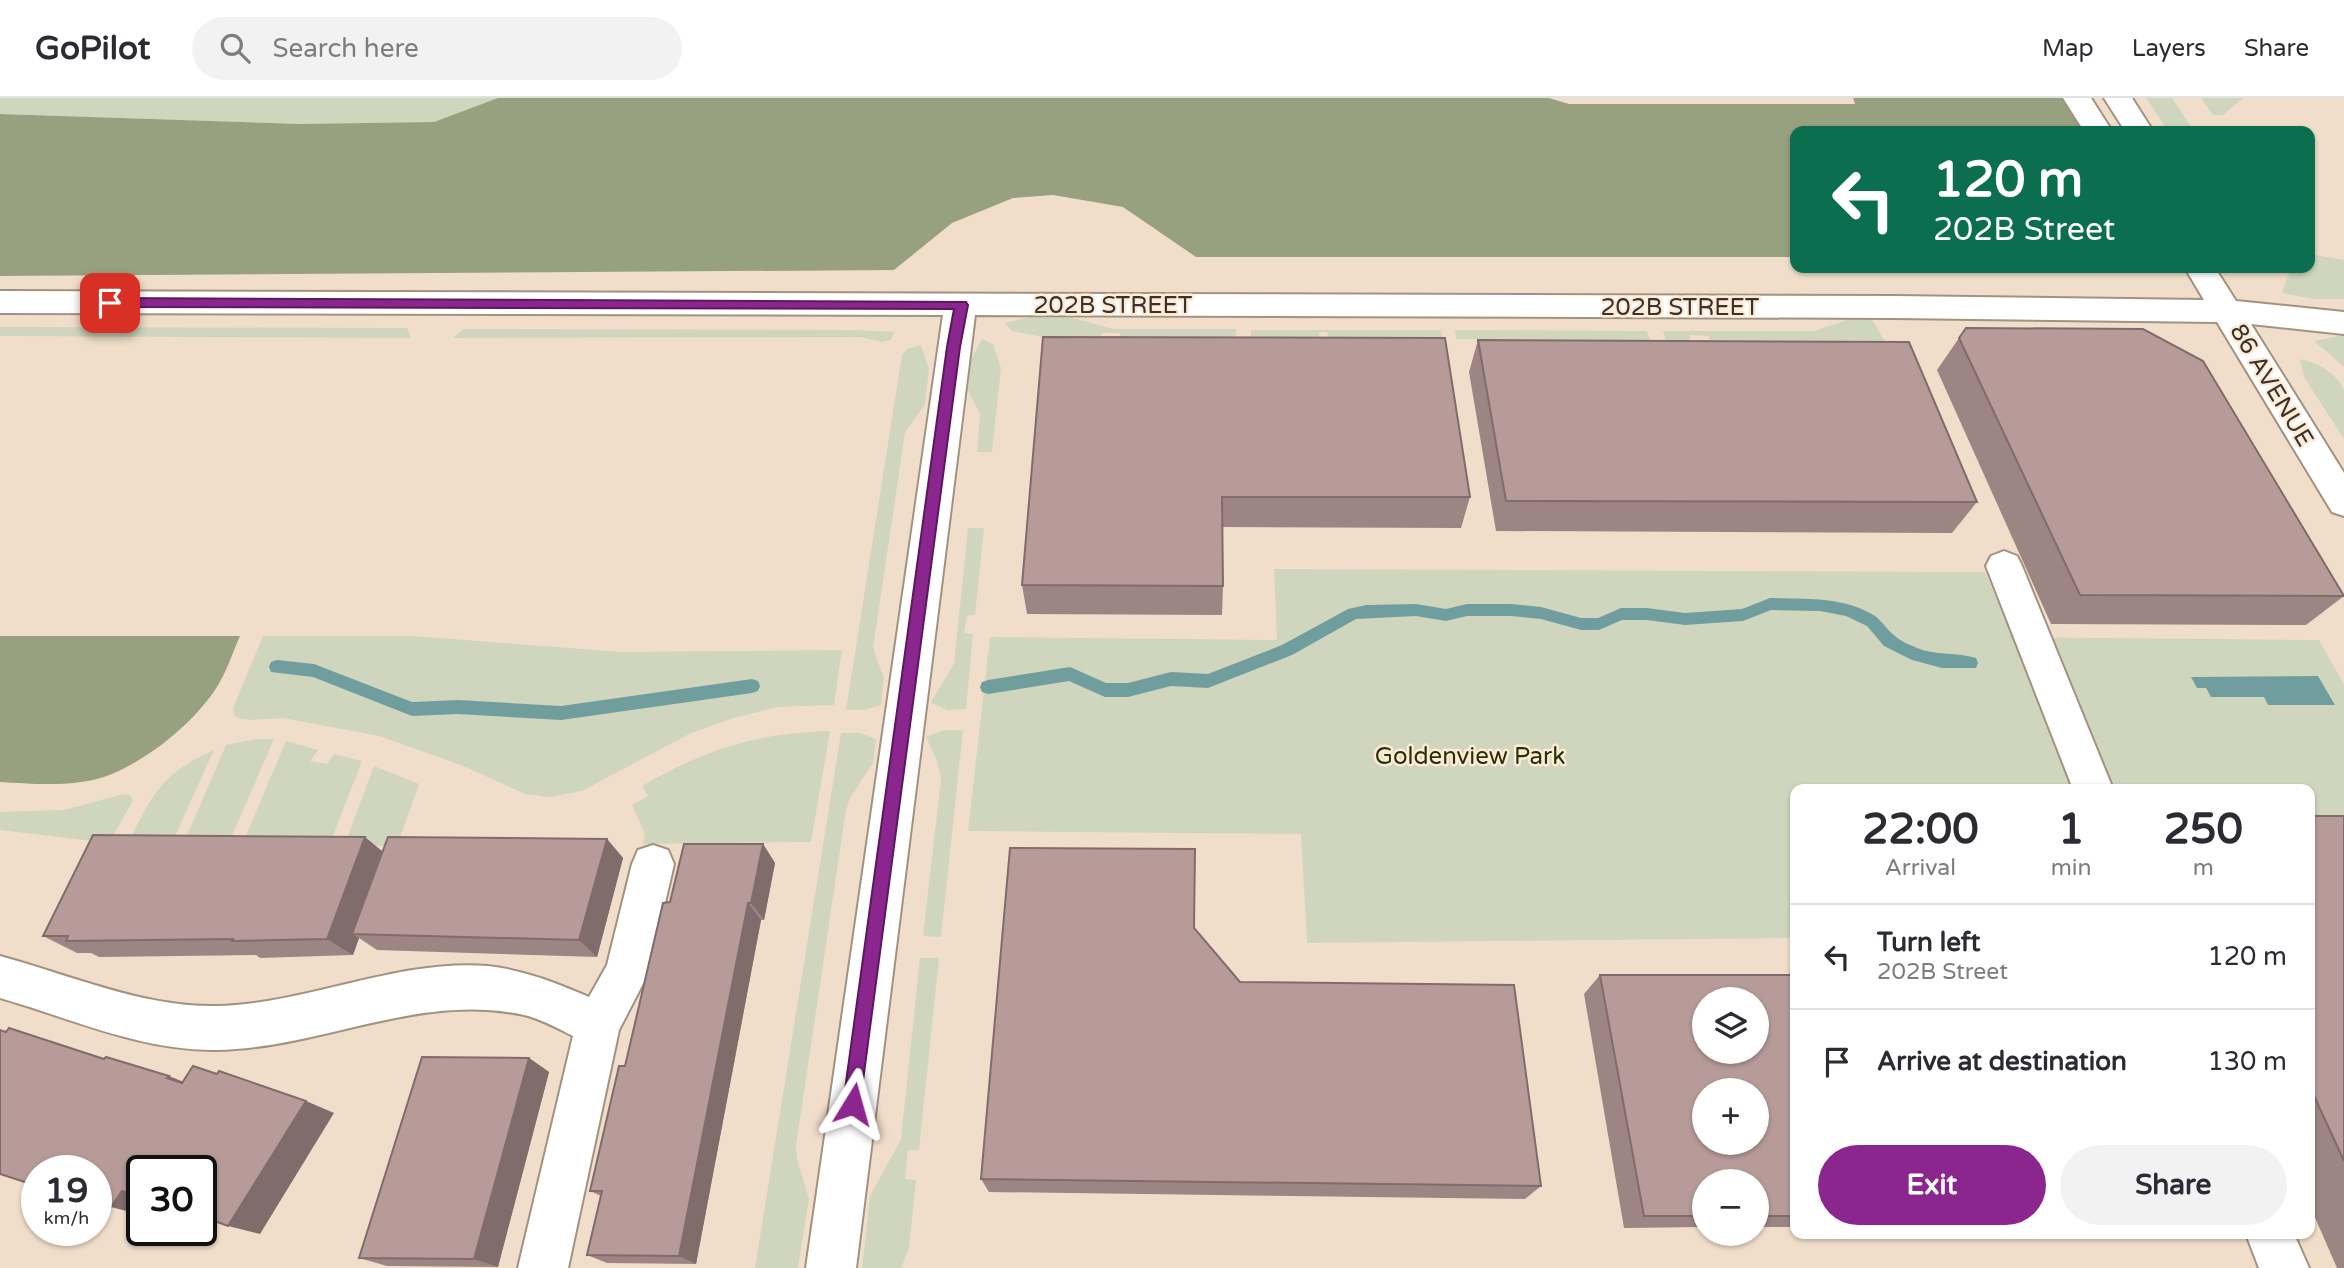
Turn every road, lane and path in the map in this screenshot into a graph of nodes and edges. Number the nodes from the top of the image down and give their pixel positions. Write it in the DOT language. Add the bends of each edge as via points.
graph roads {
  1 [pos="2077,98"];
  2 [pos="2118,98"];
  3 [pos="2095,126"];
  4 [pos="2136,126"];
  5 [pos="2203,273"];
  6 [pos="0,302"];
  7 [pos="961,305"];
  8 [pos="2227,311"];
  9 [pos="2344,323"];
  10 [pos="2344,502"];
  11 [pos="2004,566"];
  12 [pos="2091,784"];
  13 [pos="653,864"];
  14 [pos="0,977"];
  15 [pos="598,1024"];
  16 [pos="2272,1239"];
  17 [pos="543,1268"];
  18 [pos="831,1268"];
  19 [pos="2284,1268"];
  1 -- 3 [label="street"];
  2 -- 4 [label="street"];
  5 -- 8 [label="street, 86 AVENUE"];
  6 -- 7 [label="street, 202B STREET"];
  7 -- 8 [label="street, 202B STREET"];
  7 -- 18 [label="street"];
  8 -- 9 [label="street, 202B STREET"];
  8 -- 10 [label="street, 86 AVENUE"];
  11 -- 12 [label="street"];
  13 -- 15 [label="street" via="627,972"];
  14 -- 15 [label="street" via="120,1014 212,1028 251,1026 438,989 525,994"];
  15 -- 17 [label="street"];
  16 -- 19 [label="street"];
}
